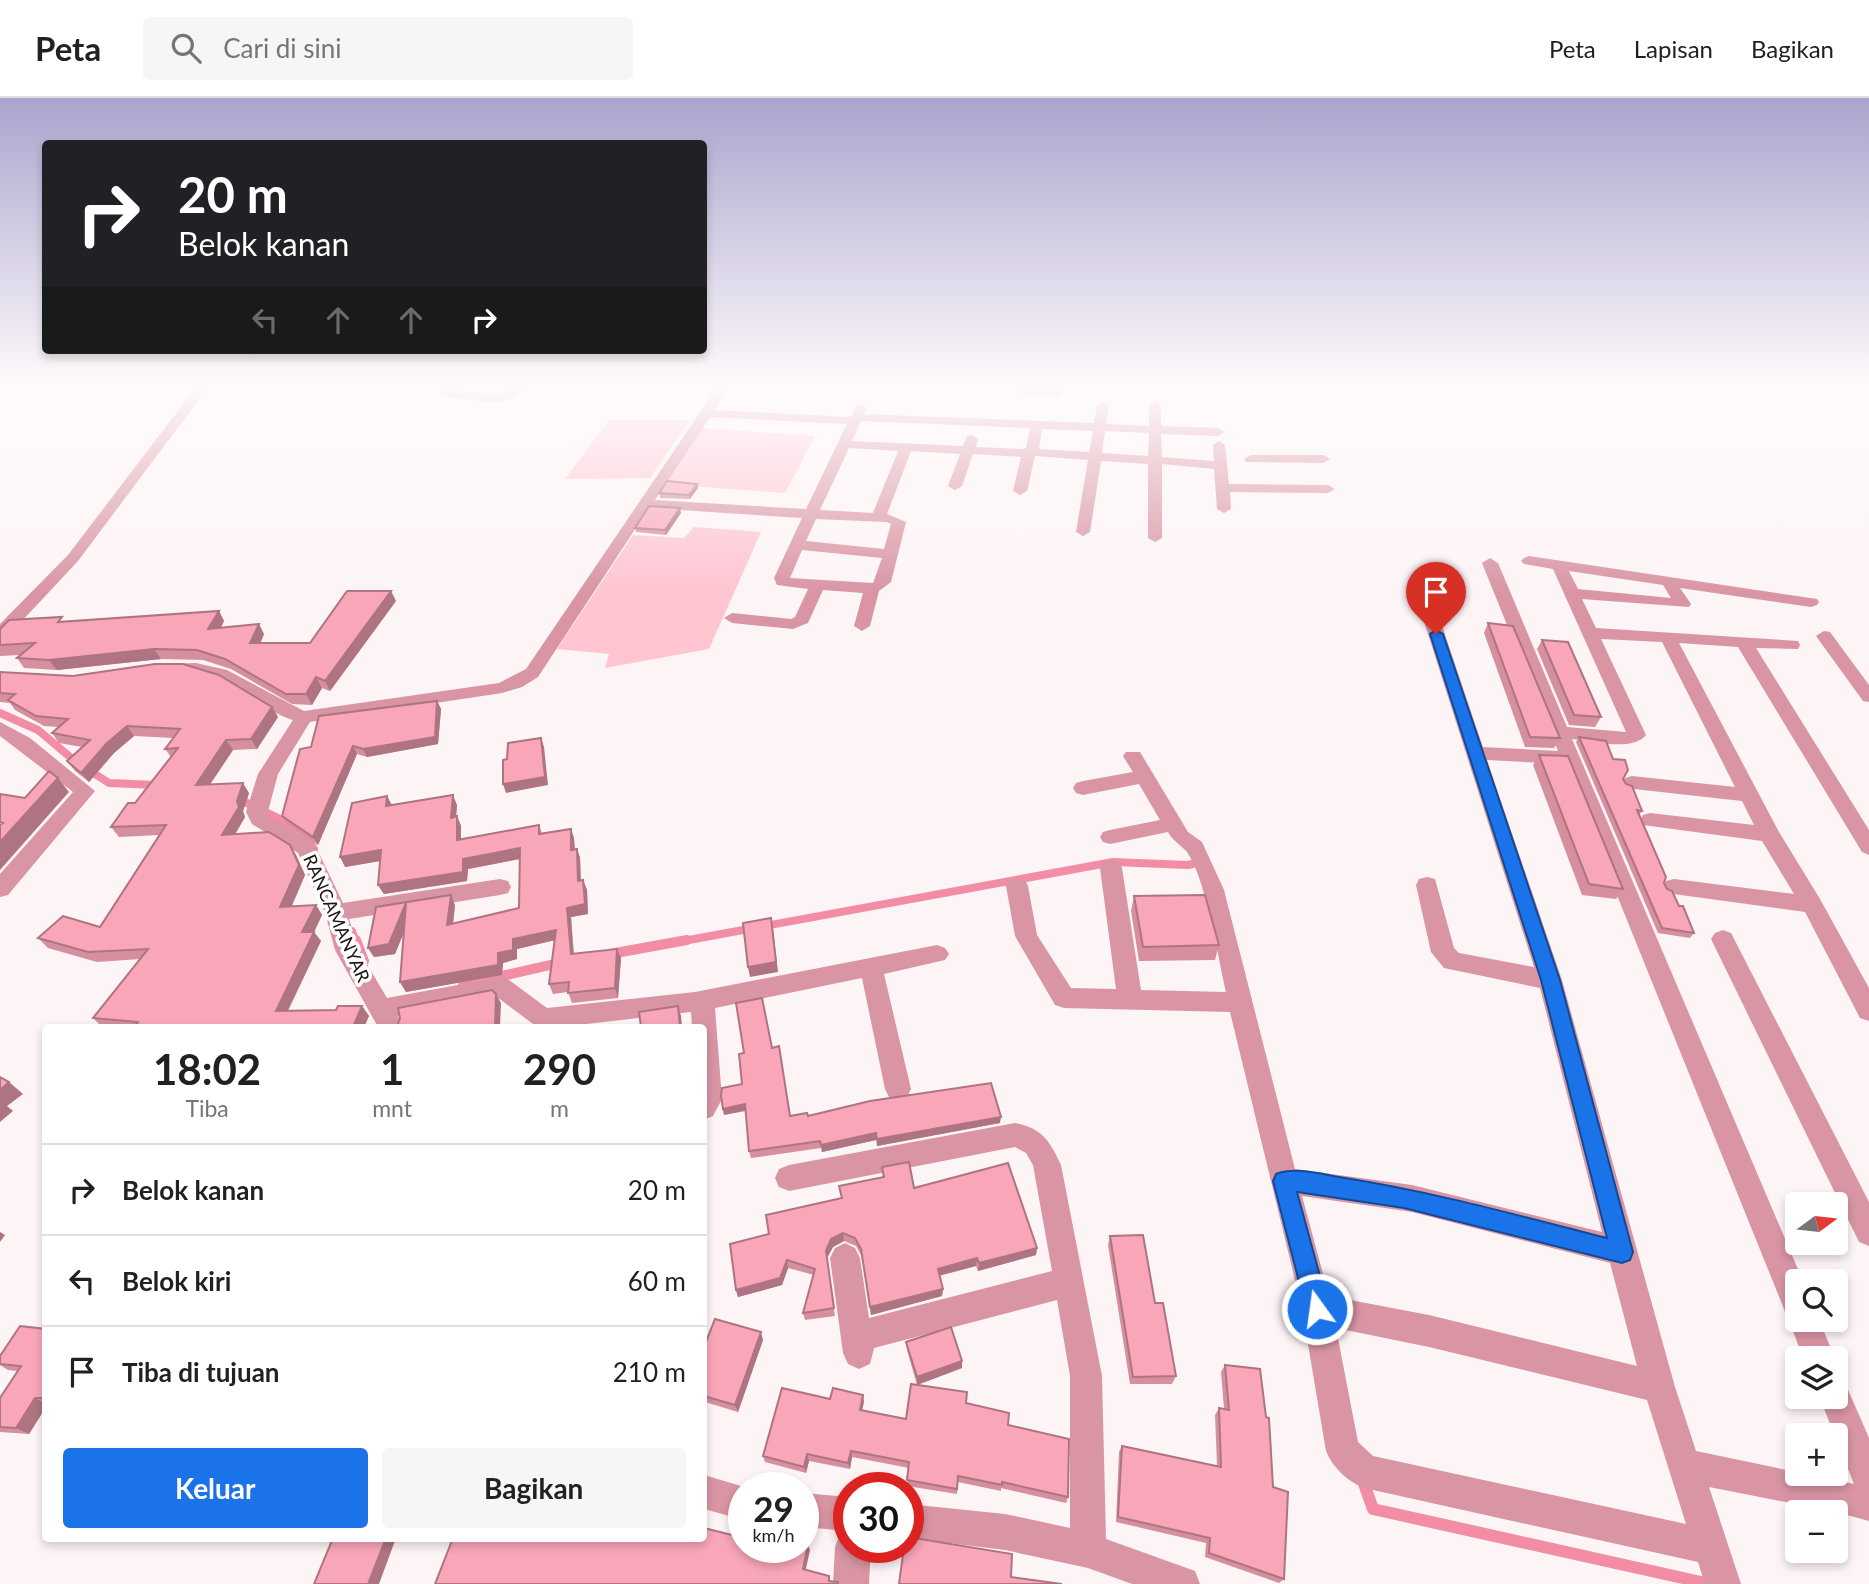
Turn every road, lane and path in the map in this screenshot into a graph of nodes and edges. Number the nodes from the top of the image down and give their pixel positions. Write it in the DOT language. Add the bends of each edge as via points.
graph roads {
  1 [pos="151,455"];
  2 [pos="678,455"];
  3 [pos="839,455"];
  4 [pos="902,455"];
  5 [pos="967,455"];
  6 [pos="1028,455"];
  7 [pos="1083,455"];
  8 [pos="1155,455"];
  9 [pos="1219,455"];
  10 [pos="1093,456"];
  11 [pos="1155,460"];
  12 [pos="1323,460"];
  13 [pos="1219,465"];
  14 [pos="1255,468"];
  15 [pos="956,486"];
  16 [pos="1222,488"];
  17 [pos="1328,489"];
  18 [pos="1020,491"];
  19 [pos="645,504"];
  20 [pos="1224,509"];
  21 [pos="811,514"];
  22 [pos="879,517"];
  23 [pos="1083,532"];
  24 [pos="1155,538"];
  25 [pos="796,545"];
  26 [pos="892,554"];
  27 [pos="1529,561"];
  28 [pos="1490,562"];
  29 [pos="1559,566"];
  30 [pos="1668,581"];
  31 [pos="817,586"];
  32 [pos="1421,587"];
  33 [pos="872,589"];
  34 [pos="1570,593"];
  35 [pos="1811,602"];
  36 [pos="732,618"];
  37 [pos="862,626"];
  38 [pos="1589,633"];
  39 [pos="0,634"];
  40 [pos="1667,636"];
  41 [pos="1824,636"];
  42 [pos="1744,642"];
  43 [pos="1792,645"];
  44 [pos="144,671"];
  45 [pos="1869,697"];
  46 [pos="304,717"];
  47 [pos="0,728"];
  48 [pos="1560,732"];
  49 [pos="1475,753"];
  50 [pos="1133,756"];
  51 [pos="1571,758"];
  52 [pos="1145,776"];
  53 [pos="1632,783"];
  54 [pos="1083,788"];
  55 [pos="1749,795"];
  56 [pos="1650,820"];
  57 [pos="1174,824"];
  58 [pos="1769,834"];
  59 [pos="1110,837"];
  60 [pos="1869,847"];
  61 [pos="1111,868"];
  62 [pos="1427,885"];
  63 [pos="1017,886"];
  64 [pos="500,887"];
  65 [pos="1674,887"];
  66 [pos="0,889"];
  67 [pos="1812,905"];
  68 [pos="337,914"];
  69 [pos="1723,939"];
  70 [pos="937,954"];
  71 [pos="871,967"];
  72 [pos="1550,980"];
  73 [pos="1130,1000"];
  74 [pos="695,1002"];
  75 [pos="1240,1002"];
  76 [pos="1869,1011"];
  77 [pos="386,1018"];
  78 [pos="704,1024"];
  79 [pos="707,1068"];
  80 [pos="898,1089"];
  81 [pos="707,1103"];
  82 [pos="789,1178"];
  83 [pos="1284,1181"];
  84 [pos="1869,1233"];
  85 [pos="1622,1252"];
  86 [pos="845,1258"];
  87 [pos="1785,1275"];
  88 [pos="1068,1282"];
  89 [pos="1317,1309"];
  90 [pos="1658,1387"];
  91 [pos="1840,1409"];
  92 [pos="1685,1465"];
  93 [pos="1869,1478"];
  94 [pos="707,1493"];
  95 [pos="728,1499"];
  96 [pos="1869,1504"];
  97 [pos="924,1523"];
  98 [pos="1088,1550"];
  99 [pos="852,1563"];
  100 [pos="1718,1570"];
  101 [pos="851,1584"];
  102 [pos="1182,1584"];
  1 -- 39 [label="street" via="73,558"];
  2 -- 19 [label="street"];
  3 -- 21 [label="street"];
  4 -- 22 [label="street"];
  5 -- 15 [label="street"];
  6 -- 18 [label="street"];
  7 -- 10 [label="street"];
  8 -- 11 [label="street"];
  9 -- 13 [label="street"];
  10 -- 11 [label="street"];
  10 -- 23 [label="street"];
  11 -- 13 [label="street"];
  11 -- 24 [label="street"];
  12 -- 14 [label="street"];
  13 -- 16 [label="street"];
  14 -- 16 [label="street"];
  14 -- 17 [label="street"];
  16 -- 20 [label="street"];
  19 -- 21 [label="street"];
  19 -- 46 [label="street" via="532,673 516,683"];
  21 -- 22 [label="street"];
  21 -- 25 [label="street"];
  22 -- 26 [label="street" via="900,524"];
  25 -- 26 [label="street"];
  25 -- 31 [label="street" via="783,582"];
  26 -- 33 [label="street" via="883,582"];
  27 -- 29 [label="street"];
  28 -- 48 [label="street"];
  29 -- 30 [label="street"];
  29 -- 34 [label="street"];
  30 -- 34 [label="street" via="1683,604"];
  30 -- 35 [label="street"];
  31 -- 33 [label="street"];
  31 -- 36 [label="street" via="802,620 793,624"];
  32 -- 49 [label="street"];
  33 -- 37 [label="street"];
  34 -- 38 [label="street"];
  38 -- 40 [label="street"];
  38 -- 48 [label="street" via="1637,735"];
  40 -- 42 [label="street"];
  40 -- 55 [label="street"];
  41 -- 45 [label="street"];
  42 -- 43 [label="street"];
  42 -- 60 [label="street"];
  44 -- 46 [label="street" via="201,667 220,672 289,713"];
  46 -- 68 [label="street, RANCAMANYAR" via="268,774 256,812 259,819 307,848"];
  47 -- 66 [label="street" via="85,791"];
  48 -- 51 [label="street"];
  49 -- 51 [label="street"];
  49 -- 72 [label="street"];
  50 -- 52 [label="street"];
  51 -- 87 [label="street"];
  52 -- 54 [label="street"];
  52 -- 57 [label="street"];
  53 -- 55 [label="street"];
  55 -- 58 [label="street"];
  56 -- 58 [label="street"];
  57 -- 59 [label="street"];
  57 -- 75 [label="street" via="1181,837 1195,847 1213,890"];
  58 -- 67 [label="street"];
  61 -- 73 [label="street"];
  62 -- 72 [label="street" via="1443,952 1452,961"];
  63 -- 73 [label="street" via="1026,936 1064,998"];
  64 -- 68 [label="street"];
  65 -- 67 [label="street"];
  67 -- 76 [label="street"];
  68 -- 77 [label="street, RANCAMANYAR" via="347,950"];
  69 -- 84 [label="street"];
  70 -- 71 [label="street"];
  71 -- 74 [label="street"];
  71 -- 80 [label="street"];
  72 -- 85 [label="street"];
  73 -- 75 [label="street"];
  74 -- 77 [label="street" via="543,1019 501,987"];
  74 -- 78 [label="street" via="703,1005"];
  75 -- 83 [label="street"];
  79 -- 81 [label="street"];
  82 -- 88 [label="street" via="1015,1135 1031,1138 1039,1144 1047,1165"];
  83 -- 85 [label="street" via="1404,1198"];
  83 -- 89 [label="street"];
  85 -- 90 [label="street"];
  86 -- 88 [label="street" via="858,1345"];
  88 -- 98 [label="street" via="1086,1377"];
  89 -- 90 [label="street" via="1429,1331"];
  89 -- 100 [label="street" via="1343,1451 1364,1471"];
  90 -- 92 [label="street"];
  91 -- 93 [label="street"];
  92 -- 96 [label="street"];
  92 -- 100 [label="street"];
  94 -- 95 [label="street"];
  97 -- 98 [label="street" via="1005,1532"];
  98 -- 102 [label="street"];
  99 -- 101 [label="street"];
}
